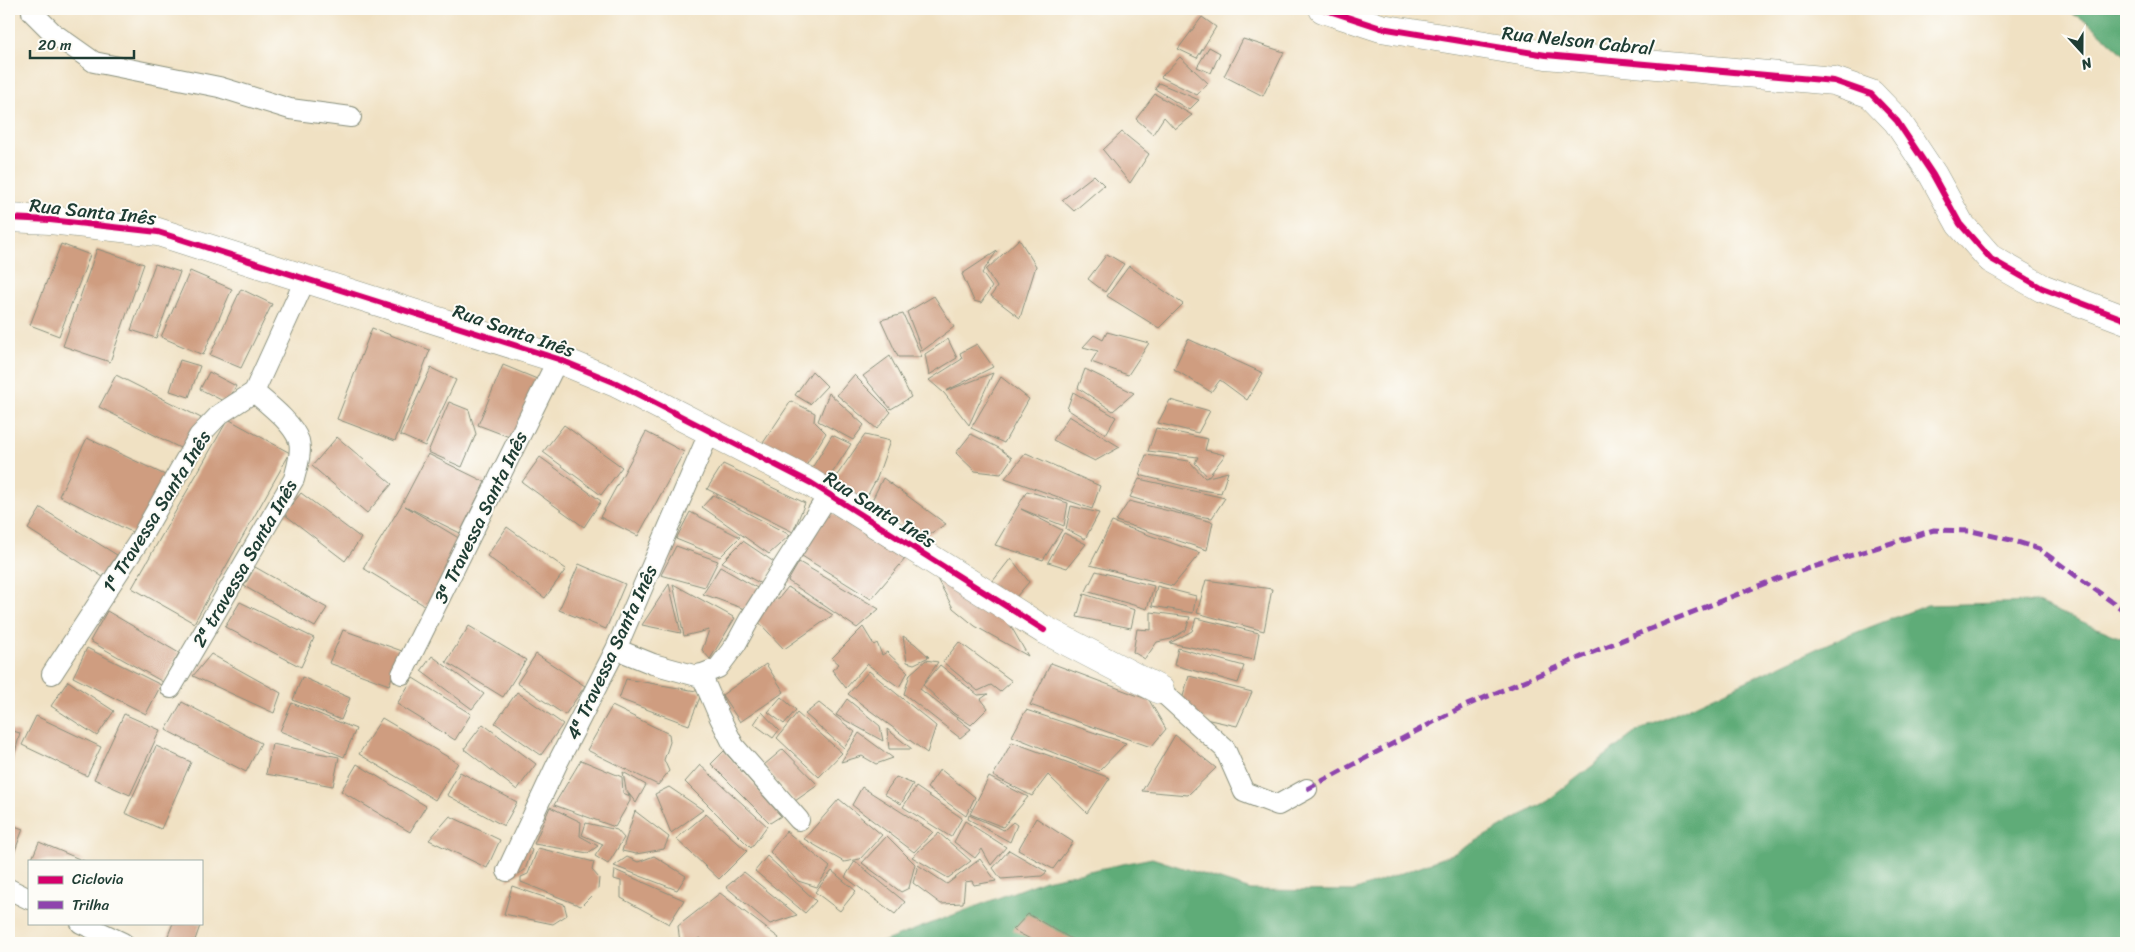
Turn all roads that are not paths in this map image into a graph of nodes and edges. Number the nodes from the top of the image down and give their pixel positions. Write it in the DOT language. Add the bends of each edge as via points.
graph roads {
  1 [pos="1323,9"];
  2 [pos="35,10"];
  3 [pos="351,117"];
  4 [pos="9,218"];
  5 [pos="306,278"];
  6 [pos="2126,320"];
  7 [pos="558,359"];
  8 [pos="254,392"];
  9 [pos="710,431"];
  10 [pos="829,494"];
  11 [pos="616,649"];
  12 [pos="52,674"];
  13 [pos="402,674"];
  14 [pos="701,674"];
  15 [pos="171,688"];
  16 [pos="1160,690"];
  17 [pos="1307,789"];
  18 [pos="799,820"];
  19 [pos="507,871"];
  20 [pos="9,889"];
  21 [pos="28,898"];
  22 [pos="83,924"];
  23 [pos="123,943"];
  1 -- 6 [label="street, Rua Nelson Cabral" via="1381,28 1546,55 1834,81 1871,94 1897,121 1934,175 1960,224 1991,259 2042,288"];
  2 -- 3 [label="lane" via="53,33 94,62 219,87 290,109"];
  4 -- 5 [label="street, Rua Santa Inês" via="158,232"];
  5 -- 7 [label="street, Rua Santa Inês"];
  5 -- 8 [label="lane"];
  7 -- 9 [label="street, Rua Santa Inês" via="616,383"];
  7 -- 13 [label="lane, 3ª Travessa Santa Inês"];
  8 -- 12 [label="lane, 1ª Travessa Santa Inês" via="220,414 199,436 139,541"];
  8 -- 15 [label="lane, 2ª travessa Santa Inês" via="286,420 298,440 300,457 294,479"];
  9 -- 10 [label="street, Rua Santa Inês"];
  9 -- 11 [label="lane, 4ª Travessa Santa Inês"];
  10 -- 14 [label="lane" via="736,644 718,668"];
  10 -- 16 [label="street, Rua Santa Inês" via="1044,630"];
  11 -- 14 [label="lane" via="653,664 697,676"];
  11 -- 19 [label="lane, 4ª Travessa Santa Inês"];
  14 -- 18 [label="lane" via="734,746"];
  16 -- 17 [label="lane" via="1225,750 1244,792 1278,805"];
  20 -- 21 [label="lane"];
  22 -- 23 [label="lane"];
}
